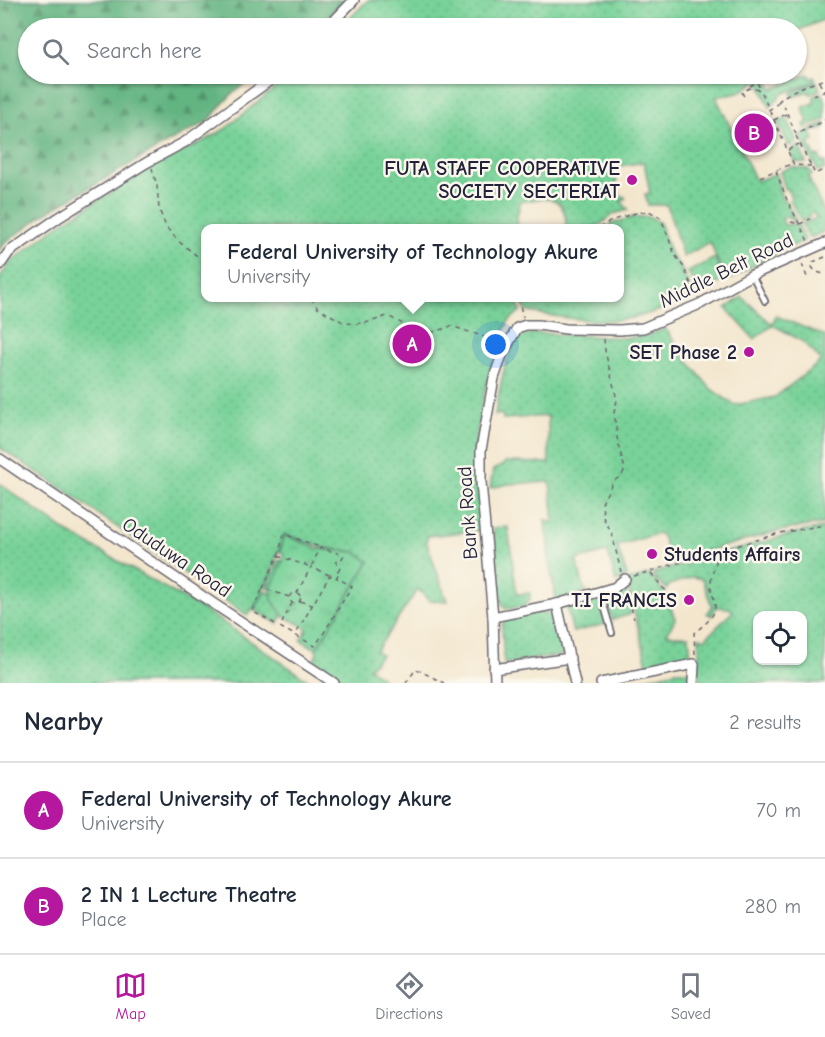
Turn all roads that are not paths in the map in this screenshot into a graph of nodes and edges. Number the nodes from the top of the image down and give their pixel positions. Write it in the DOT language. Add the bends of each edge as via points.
graph roads {
  1 [pos="354,0"];
  2 [pos="337,18"];
  3 [pos="265,84"];
  4 [pos="825,243"];
  5 [pos="0,265"];
  6 [pos="752,275"];
  7 [pos="765,301"];
  8 [pos="507,343"];
  9 [pos="0,459"];
  10 [pos="620,583"];
  11 [pos="600,592"];
  12 [pos="557,604"];
  13 [pos="493,617"];
  14 [pos="612,633"];
  15 [pos="570,658"];
  16 [pos="494,669"];
  17 [pos="334,683"];
  18 [pos="495,683"];
  19 [pos="575,683"];
  20 [pos="601,683"];
  21 [pos="693,683"];
  1 -- 2 [label="street"];
  3 -- 5 [label="street" via="185,142 18,245"];
  4 -- 6 [label="street, Middle Belt Road"];
  6 -- 7 [label="lane"];
  6 -- 8 [label="street, Middle Belt Road" via="700,304 643,328 526,325 517,328"];
  8 -- 13 [label="street, Bank Road" via="494,378 481,450"];
  9 -- 17 [label="street, Oduduwa Road"];
  10 -- 11 [label="street"];
  11 -- 12 [label="street"];
  11 -- 14 [label="lane"];
  12 -- 13 [label="street"];
  12 -- 15 [label="street"];
  13 -- 16 [label="street, Bank Road"];
  15 -- 16 [label="street"];
  15 -- 19 [label="street"];
  16 -- 18 [label="street, Bank Road"];
  20 -- 21 [label="street" via="694,664"];
}
